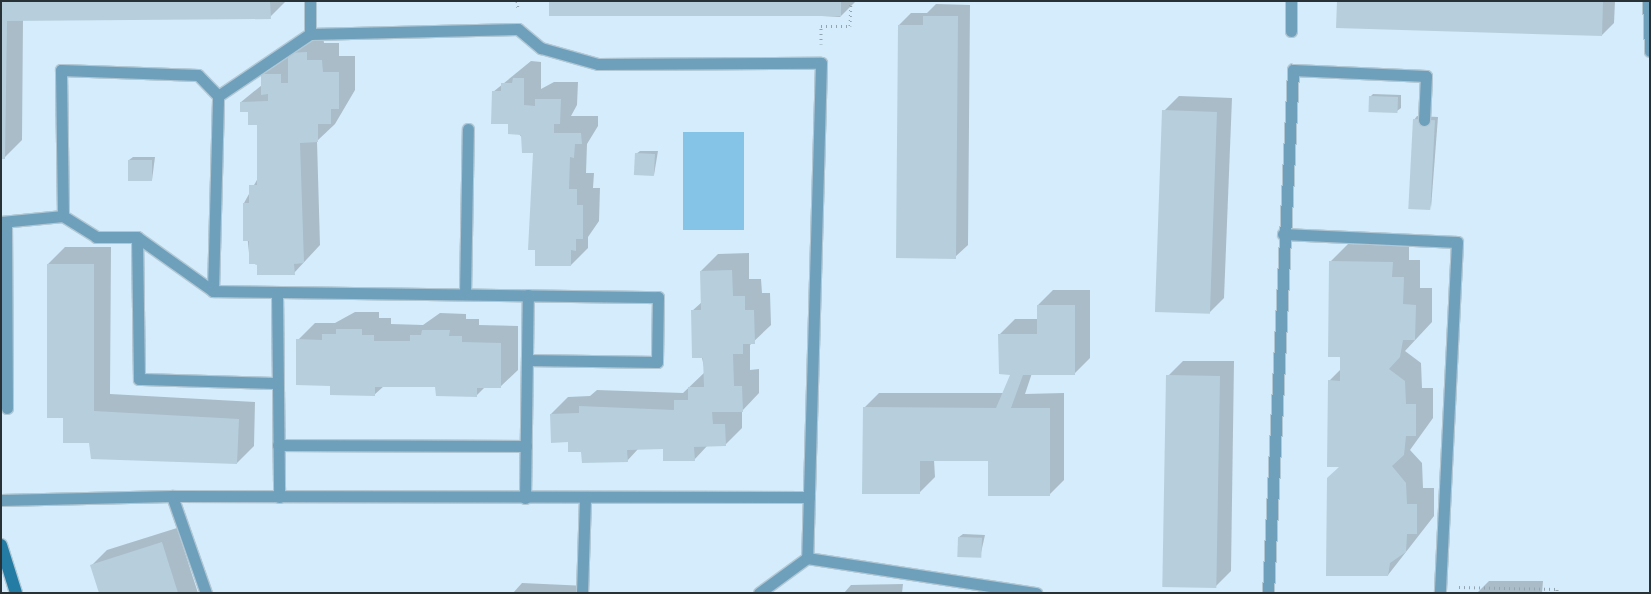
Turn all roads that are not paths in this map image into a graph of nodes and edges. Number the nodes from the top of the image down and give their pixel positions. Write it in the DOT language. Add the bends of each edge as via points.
graph roads {
  1 [pos="310,1"];
  2 [pos="1291,1"];
  3 [pos="1648,1"];
  4 [pos="1292,31"];
  5 [pos="310,34"];
  6 [pos="1650,51"];
  7 [pos="218,96"];
  8 [pos="1424,120"];
  9 [pos="468,129"];
  10 [pos="63,216"];
  11 [pos="3,222"];
  12 [pos="1284,234"];
  13 [pos="137,237"];
  14 [pos="213,291"];
  15 [pos="277,292"];
  16 [pos="465,294"];
  17 [pos="528,295"];
  18 [pos="527,360"];
  19 [pos="277,382"];
  20 [pos="7,408"];
  21 [pos="278,444"];
  22 [pos="526,446"];
  23 [pos="172,496"];
  24 [pos="585,497"];
  25 [pos="809,497"];
  26 [pos="278,498"];
  27 [pos="525,498"];
  28 [pos="1,500"];
  29 [pos="1,545"];
  30 [pos="807,558"];
  31 [pos="1440,590"];
  32 [pos="16,593"];
  33 [pos="206,593"];
  34 [pos="582,593"];
  35 [pos="759,593"];
  36 [pos="1036,593"];
  37 [pos="1268,593"];
  1 -- 5 [label="lane"];
  2 -- 4 [label="lane"];
  3 -- 6 [label="lane"];
  5 -- 7 [label="lane"];
  5 -- 25 [label="lane" via="518,30 541,48 598,64 821,63"];
  7 -- 10 [label="lane" via="198,75 61,70"];
  7 -- 14 [label="lane"];
  8 -- 12 [label="lane" via="1426,76 1293,70"];
  9 -- 16 [label="lane"];
  10 -- 11 [label="lane"];
  10 -- 13 [label="lane" via="96,237"];
  11 -- 20 [label="lane"];
  12 -- 31 [label="lane" via="1458,242"];
  12 -- 37 [label="lane"];
  13 -- 14 [label="lane"];
  13 -- 19 [label="lane" via="138,380"];
  14 -- 15 [label="lane"];
  15 -- 16 [label="lane"];
  15 -- 19 [label="lane"];
  16 -- 17 [label="lane"];
  17 -- 18 [label="lane"];
  17 -- 18 [label="lane" via="658,297 657,362"];
  18 -- 22 [label="lane"];
  19 -- 21 [label="lane"];
  21 -- 22 [label="lane"];
  21 -- 26 [label="lane"];
  22 -- 27 [label="lane"];
  23 -- 26 [label="lane"];
  23 -- 28 [label="lane"];
  23 -- 33 [label="lane"];
  24 -- 25 [label="lane"];
  24 -- 27 [label="lane"];
  24 -- 34 [label="lane"];
  25 -- 30 [label="lane"];
  26 -- 27 [label="lane"];
  29 -- 32 [label="street"];
  30 -- 35 [label="lane"];
  30 -- 36 [label="lane"];
}
